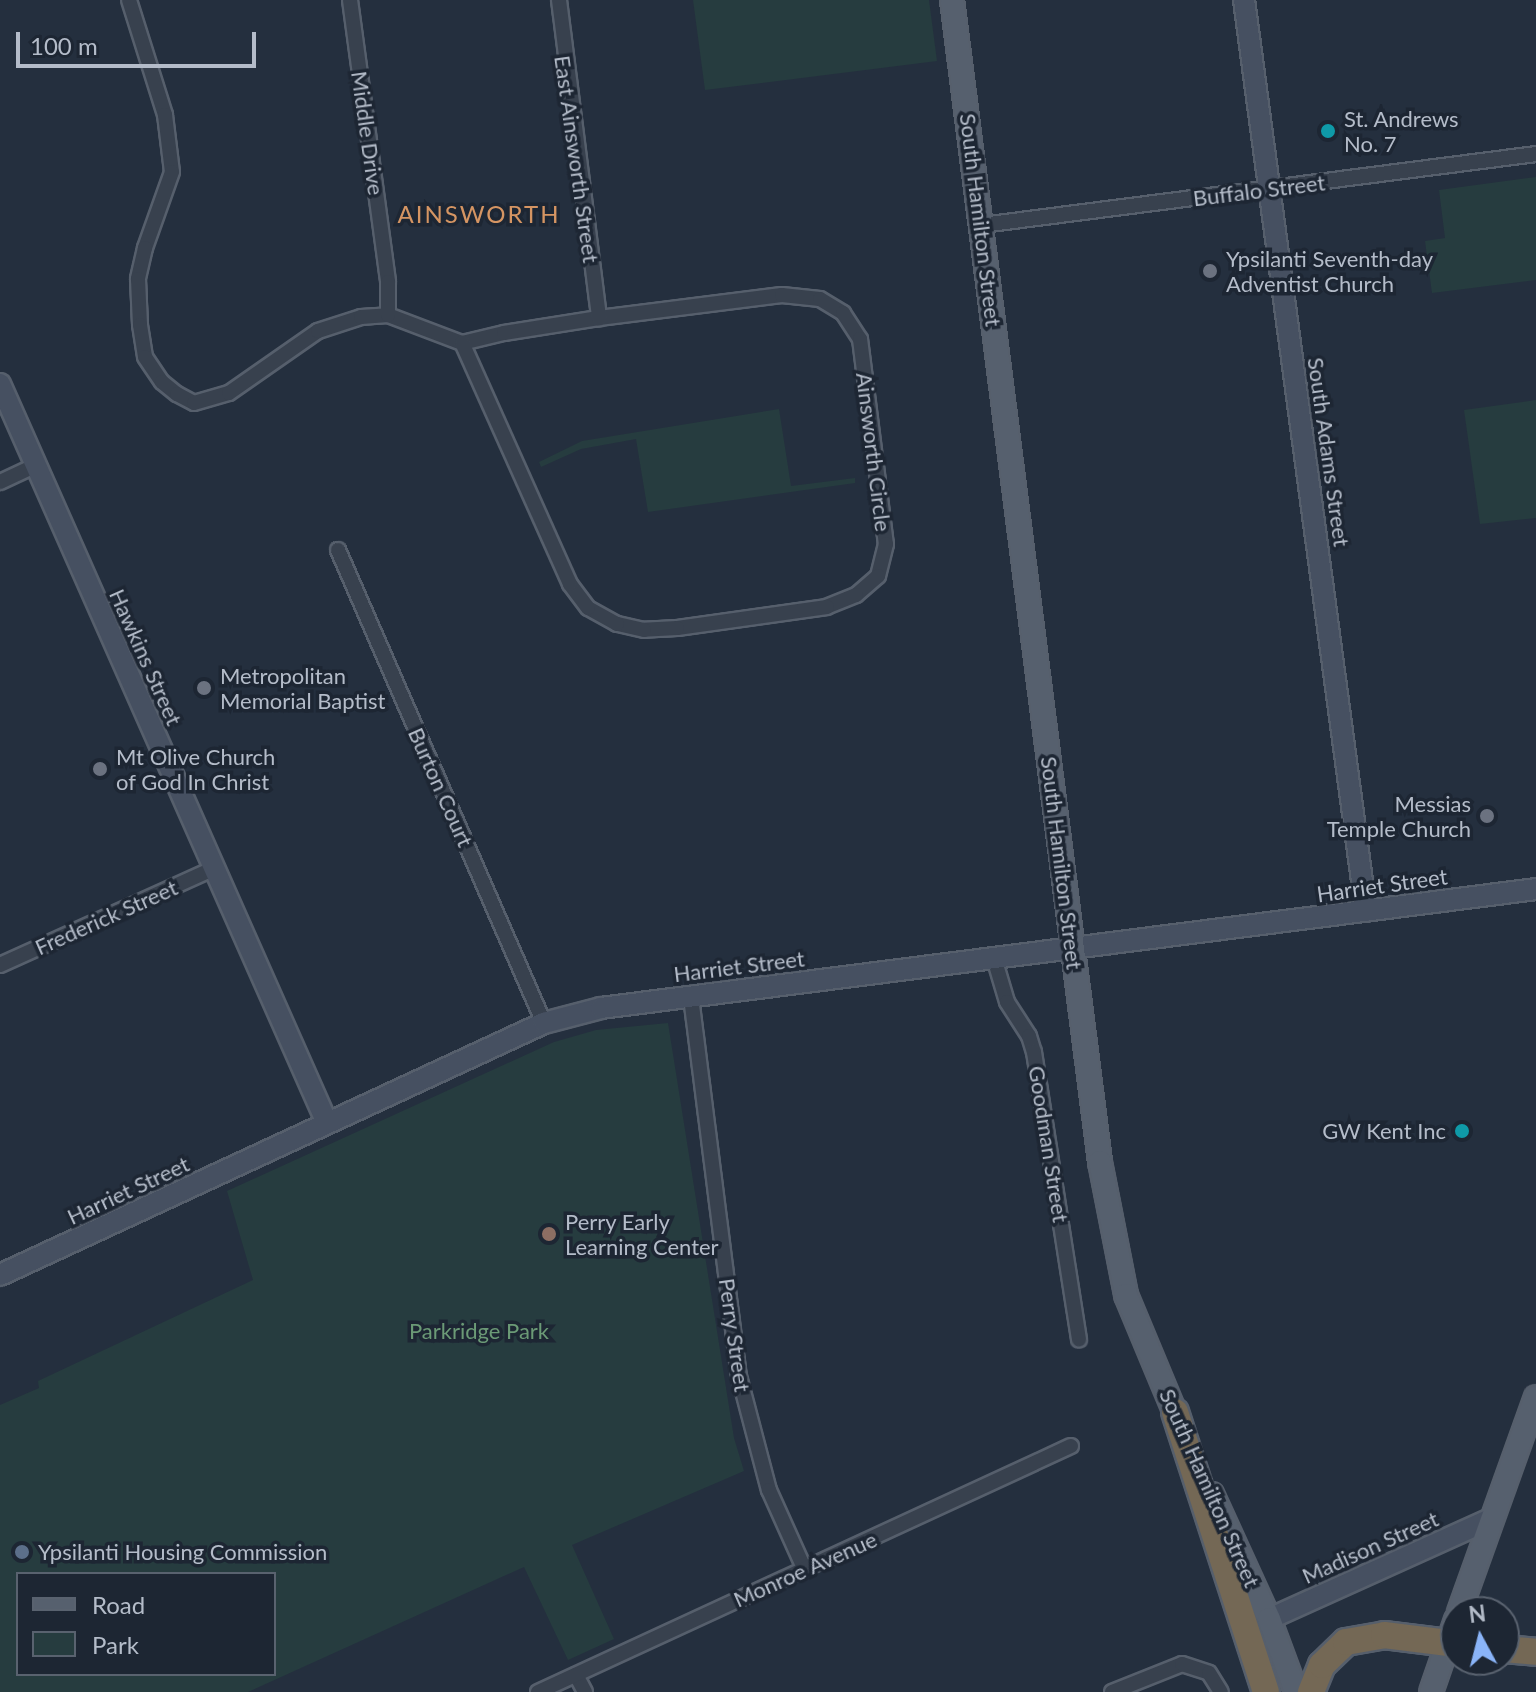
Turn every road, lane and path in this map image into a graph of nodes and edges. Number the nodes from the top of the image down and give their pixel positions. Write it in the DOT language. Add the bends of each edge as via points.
graph roads {
  1 [pos="129,0"];
  2 [pos="350,0"];
  3 [pos="559,0"];
  4 [pos="952,0"];
  5 [pos="1244,0"];
  6 [pos="1536,154"];
  7 [pos="1270,189"];
  8 [pos="982,225"];
  9 [pos="388,315"];
  10 [pos="599,318"];
  11 [pos="462,343"];
  12 [pos="0,384"];
  13 [pos="36,465"];
  14 [pos="0,482"];
  15 [pos="338,550"];
  16 [pos="213,869"];
  17 [pos="1536,889"];
  18 [pos="1366,911"];
  19 [pos="1072,948"];
  20 [pos="994,958"];
  21 [pos="2,959"];
  22 [pos="691,997"];
  23 [pos="544,1023"];
  24 [pos="327,1123"];
  25 [pos="0,1275"];
  26 [pos="1079,1339"];
  27 [pos="1536,1397"];
  28 [pos="1175,1412"];
  29 [pos="1071,1446"];
  30 [pos="1490,1519"];
  31 [pos="804,1568"];
  32 [pos="1464,1596"];
  33 [pos="1269,1619"];
  34 [pos="1440,1636"];
  35 [pos="1440,1669"];
  36 [pos="576,1675"];
  37 [pos="538,1692"];
  38 [pos="585,1692"];
  39 [pos="1112,1692"];
  40 [pos="1221,1692"];
  41 [pos="1266,1692"];
  42 [pos="1296,1692"];
  43 [pos="1311,1692"];
  44 [pos="1431,1692"];
  1 -- 9 [label="street" via="165,115 172,172 138,279 145,357 162,382 194,403 229,393 318,331"];
  2 -- 9 [label="street, Middle Drive"];
  3 -- 10 [label="street, East Ainsworth Street"];
  4 -- 8 [label="main road, South Hamilton Street"];
  5 -- 7 [label="street, South Adams Street"];
  6 -- 7 [label="street, Buffalo Street"];
  7 -- 8 [label="street, Buffalo Street"];
  7 -- 18 [label="street, South Adams Street"];
  8 -- 19 [label="main road, South Hamilton Street"];
  9 -- 11 [label="street"];
  10 -- 11 [label="street, Ainsworth Circle"];
  10 -- 11 [label="street, Ainsworth Circle" via="782,295 820,299 843,313 860,339 886,544 878,576 856,595 827,607 677,628 644,630 617,624 588,608 570,584"];
  12 -- 13 [label="street, Hawkins Street"];
  13 -- 14 [label="street"];
  13 -- 16 [label="street, Hawkins Street"];
  15 -- 23 [label="street, Burton Court"];
  16 -- 21 [label="street, Frederick Street"];
  16 -- 24 [label="street, Hawkins Street"];
  17 -- 18 [label="street, Harriet Street"];
  18 -- 19 [label="street, Harriet Street"];
  19 -- 20 [label="street, Harriet Street"];
  19 -- 28 [label="main road, South Hamilton Street" via="1116,1256 1126,1295"];
  20 -- 22 [label="street, Harriet Street"];
  20 -- 26 [label="street, Goodman Street" via="1007,1002 1034,1052"];
  22 -- 23 [label="street, Harriet Street" via="601,1008"];
  22 -- 31 [label="street, Perry Street" via="739,1376 769,1490"];
  23 -- 24 [label="street, Harriet Street"];
  24 -- 25 [label="street, Harriet Street"];
  27 -- 30 [label="main road"];
  28 -- 33 [label="main road, South Hamilton Street"];
  28 -- 41 [label="highway"];
  29 -- 31 [label="street, Monroe Avenue"];
  30 -- 32 [label="main road"];
  30 -- 33 [label="street, Madison Street"];
  31 -- 36 [label="street, Monroe Avenue"];
  33 -- 42 [label="main road, South Hamilton Street"];
  34 -- 43 [label="highway" via="1384,1635 1346,1642 1322,1665"];
  35 -- 44 [label="main road"];
  36 -- 37 [label="street, Monroe Avenue"];
  36 -- 38 [label="street"];
  39 -- 40 [label="street" via="1182,1664 1209,1673"];
}
